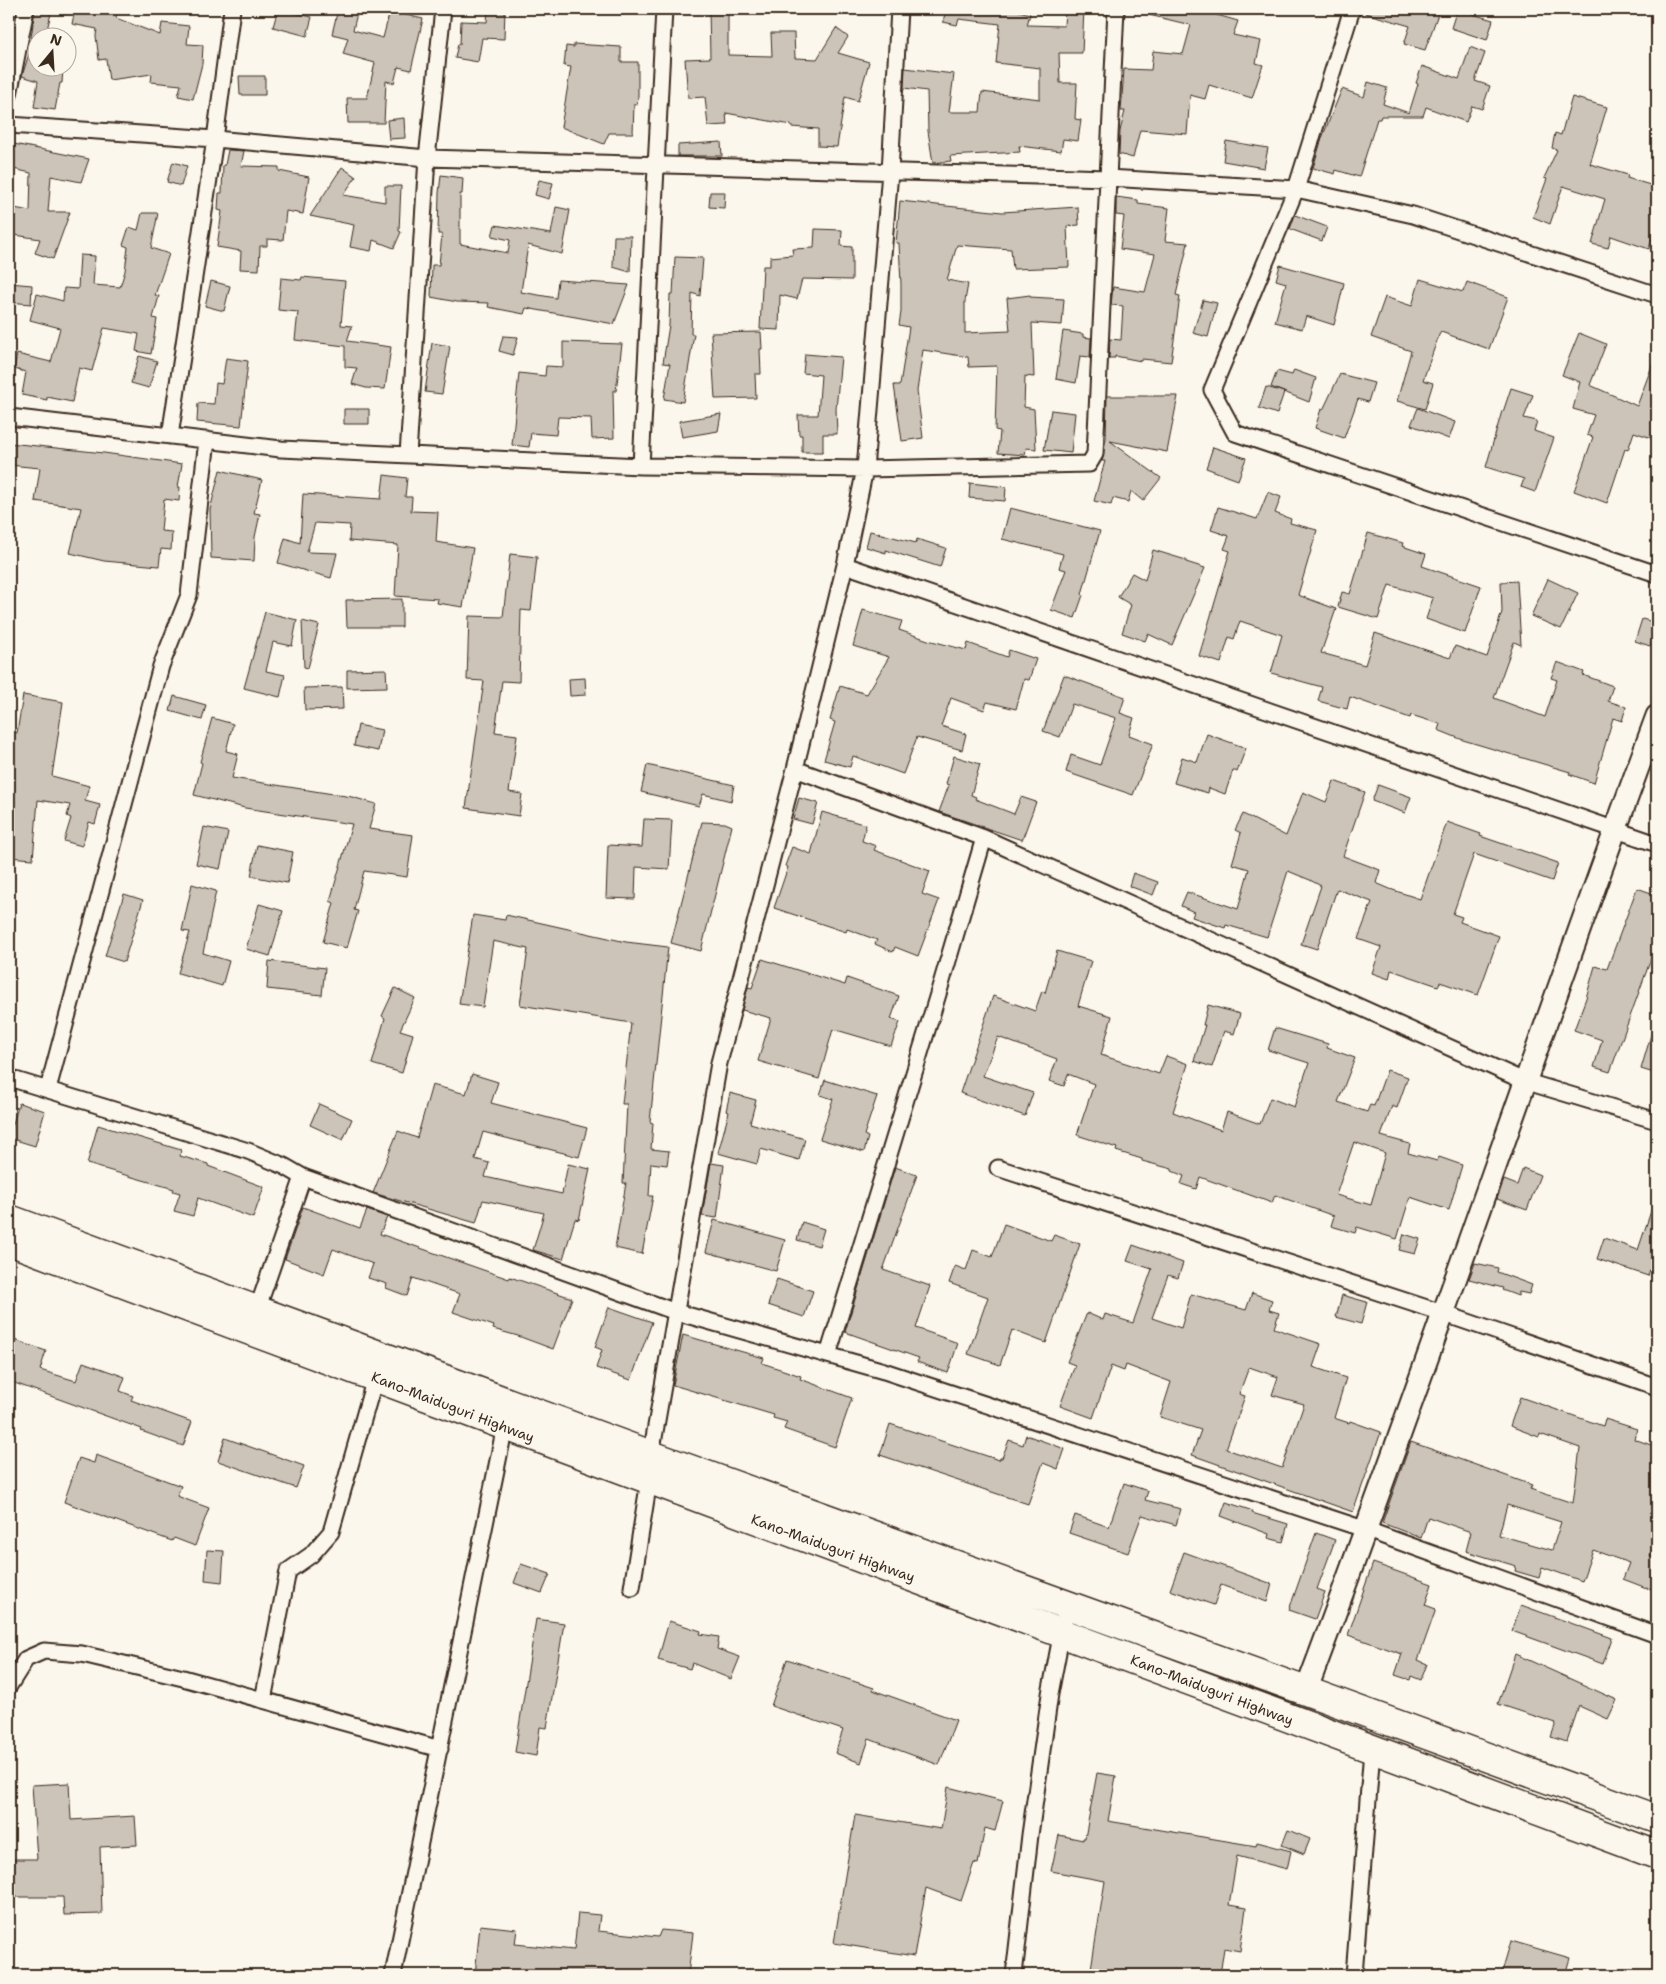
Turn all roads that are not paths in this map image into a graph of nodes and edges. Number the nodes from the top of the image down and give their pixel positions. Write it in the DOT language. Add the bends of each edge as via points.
graph roads {
  1 [pos="26,9"];
  2 [pos="232,9"];
  3 [pos="443,9"];
  4 [pos="664,9"];
  5 [pos="899,9"];
  6 [pos="1116,9"];
  7 [pos="1352,9"];
  8 [pos="9,95"];
  9 [pos="9,125"];
  10 [pos="215,139"];
  11 [pos="426,158"];
  12 [pos="656,165"];
  13 [pos="890,172"];
  14 [pos="1108,178"];
  15 [pos="1296,189"];
  16 [pos="1657,295"];
  17 [pos="9,417"];
  18 [pos="170,436"];
  19 [pos="207,440"];
  20 [pos="408,455"];
  21 [pos="641,466"];
  22 [pos="865,469"];
  23 [pos="845,565"];
  24 [pos="1657,574"];
  25 [pos="1657,716"];
  26 [pos="795,769"];
  27 [pos="1615,830"];
  28 [pos="984,838"];
  29 [pos="1657,844"];
  30 [pos="9,1078"];
  31 [pos="1524,1081"];
  32 [pos="48,1089"];
  33 [pos="1657,1121"];
  34 [pos="998,1168"];
  35 [pos="303,1177"];
  36 [pos="9,1219"];
  37 [pos="9,1241"];
  38 [pos="256,1310"];
  39 [pos="676,1312"];
  40 [pos="1442,1313"];
  41 [pos="828,1355"];
  42 [pos="375,1378"];
  43 [pos="1657,1387"];
  44 [pos="505,1426"];
  45 [pos="650,1468"];
  46 [pos="1367,1530"];
  47 [pos="632,1588"];
  48 [pos="1067,1605"];
  49 [pos="1060,1633"];
  50 [pos="1657,1635"];
  51 [pos="9,1686"];
  52 [pos="1306,1691"];
  53 [pos="263,1700"];
  54 [pos="440,1749"];
  55 [pos="1372,1750"];
  56 [pos="1657,1819"];
  57 [pos="1657,1855"];
  58 [pos="393,1975"];
  59 [pos="1014,1975"];
  60 [pos="1354,1975"];
  1 -- 8 [label="street"];
  2 -- 10 [label="street"];
  3 -- 11 [label="street"];
  4 -- 12 [label="street"];
  5 -- 13 [label="street"];
  6 -- 14 [label="street"];
  7 -- 15 [label="street"];
  9 -- 10 [label="street"];
  10 -- 11 [label="street"];
  10 -- 18 [label="street"];
  11 -- 12 [label="street"];
  11 -- 20 [label="street"];
  12 -- 13 [label="street"];
  12 -- 21 [label="street"];
  13 -- 14 [label="street"];
  13 -- 22 [label="street"];
  14 -- 15 [label="street"];
  14 -- 22 [label="street" via="1096,454 1093,460 1089,464"];
  15 -- 16 [label="street" via="1413,215"];
  15 -- 24 [label="street" via="1212,390 1234,433"];
  17 -- 18 [label="street"];
  18 -- 19 [label="street"];
  19 -- 20 [label="street" via="282,449"];
  19 -- 32 [label="street" via="189,595 161,666"];
  20 -- 21 [label="street"];
  21 -- 22 [label="street"];
  22 -- 23 [label="street"];
  23 -- 26 [label="street"];
  23 -- 27 [label="street"];
  25 -- 27 [label="street"];
  26 -- 28 [label="street"];
  26 -- 39 [label="street" via="719,1063"];
  27 -- 29 [label="street"];
  27 -- 31 [label="street"];
  28 -- 31 [label="street"];
  28 -- 41 [label="street"];
  30 -- 32 [label="street"];
  31 -- 33 [label="street"];
  31 -- 40 [label="street"];
  32 -- 35 [label="street" via="248,1151"];
  34 -- 40 [label="street"];
  35 -- 38 [label="street"];
  35 -- 39 [label="street"];
  36 -- 38 [label="highway, Kano-Maiduguri Highway"];
  37 -- 42 [label="highway, Kano-Maiduguri Highway"];
  38 -- 45 [label="highway, Kano-Maiduguri Highway"];
  39 -- 41 [label="street"];
  39 -- 45 [label="street"];
  40 -- 43 [label="street"];
  40 -- 46 [label="street"];
  41 -- 46 [label="street"];
  42 -- 44 [label="highway, Kano-Maiduguri Highway"];
  42 -- 53 [label="street" via="331,1532 311,1555 288,1571"];
  44 -- 45 [label="highway, Kano-Maiduguri Highway"];
  44 -- 54 [label="street"];
  45 -- 47 [label="street"];
  45 -- 48 [label="highway, Kano-Maiduguri Highway"];
  45 -- 49 [label="highway, Kano-Maiduguri Highway"];
  46 -- 50 [label="street"];
  46 -- 52 [label="street"];
  48 -- 49 [label="street"];
  48 -- 52 [label="highway, Kano-Maiduguri Highway"];
  49 -- 55 [label="highway, Kano-Maiduguri Highway"];
  49 -- 59 [label="street" via="1030,1835"];
  51 -- 53 [label="street" via="26,1659 44,1651 82,1654"];
  52 -- 56 [label="highway, Kano-Maiduguri Highway"];
  53 -- 54 [label="street"];
  54 -- 58 [label="street"];
  55 -- 57 [label="highway, Kano-Maiduguri Highway"];
  55 -- 60 [label="street"];
}
